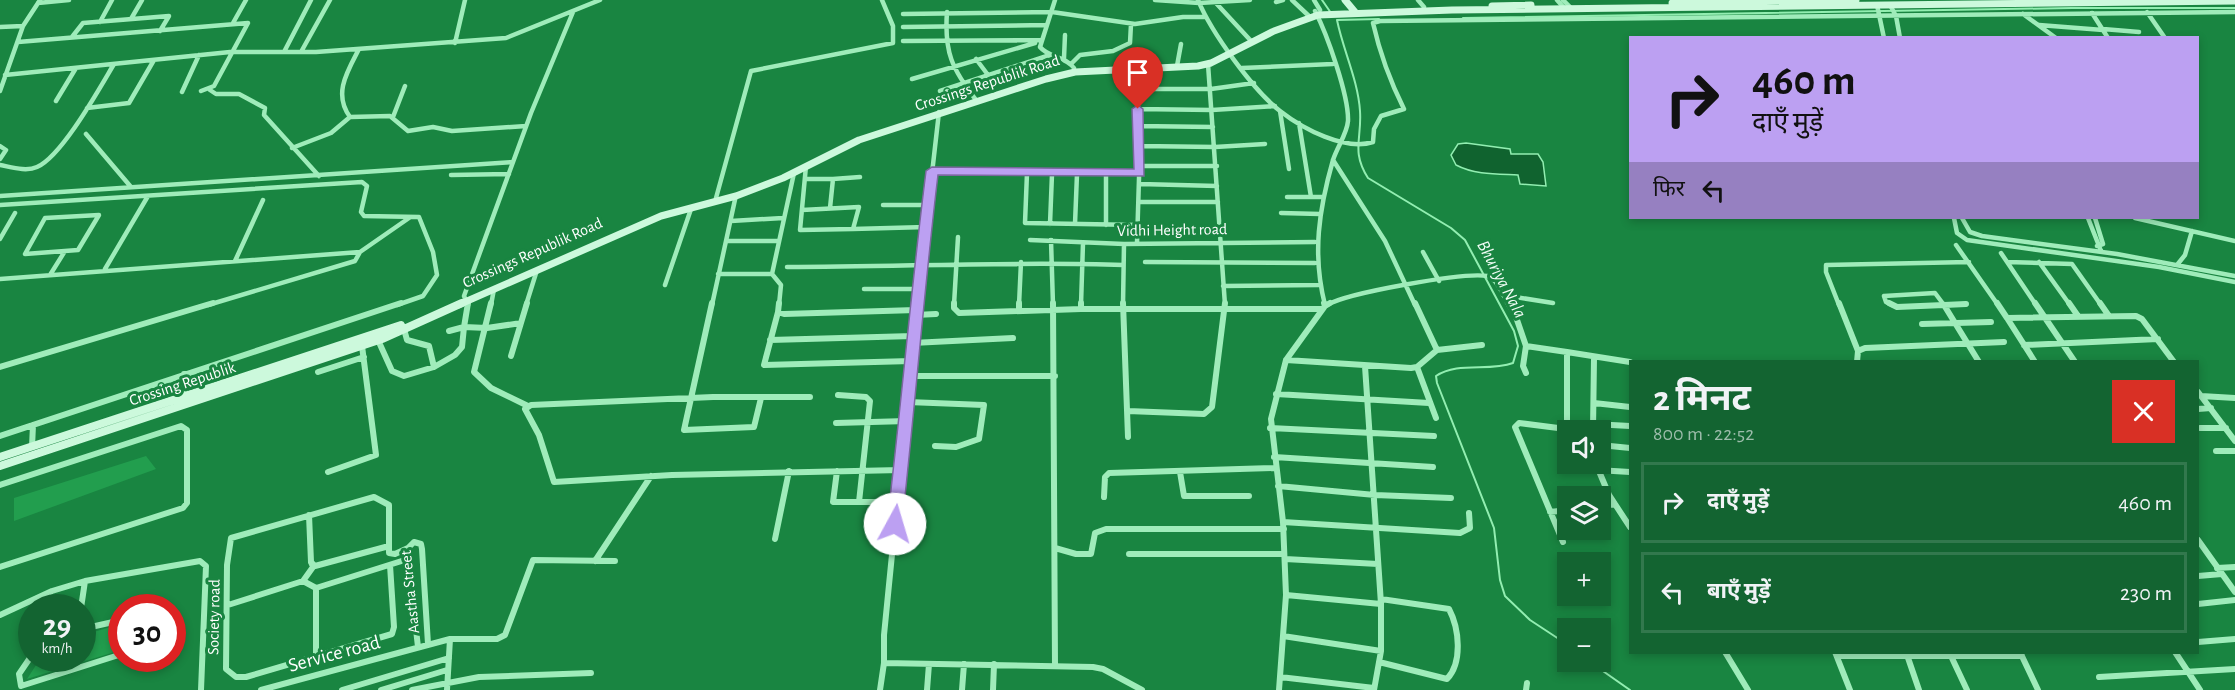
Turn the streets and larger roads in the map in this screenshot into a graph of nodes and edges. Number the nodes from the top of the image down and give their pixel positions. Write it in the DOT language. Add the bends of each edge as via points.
graph roads {
  1 [pos="69,0"];
  2 [pos="112,0"];
  3 [pos="141,0"];
  4 [pos="246,0"];
  5 [pos="311,0"];
  6 [pos="330,0"];
  7 [pos="465,0"];
  8 [pos="600,0"];
  9 [pos="882,0"];
  10 [pos="1056,0"];
  11 [pos="1155,0"];
  12 [pos="1244,0"];
  13 [pos="1250,0"];
  14 [pos="1283,0"];
  15 [pos="1292,0"];
  16 [pos="1314,0"];
  17 [pos="1338,0"];
  18 [pos="1345,0"];
  19 [pos="1418,0"];
  20 [pos="1492,0"];
  21 [pos="1856,0"];
  22 [pos="39,1"];
  23 [pos="1177,1"];
  24 [pos="1199,1"];
  25 [pos="1755,1"];
  26 [pos="1764,1"];
  27 [pos="2047,1"];
  28 [pos="2061,1"];
  29 [pos="2174,1"];
  30 [pos="2232,1"];
  31 [pos="1219,2"];
  32 [pos="1276,2"];
  33 [pos="1564,5"];
  34 [pos="2001,5"];
  35 [pos="1497,6"];
  36 [pos="1945,6"];
  37 [pos="1424,7"];
  38 [pos="1879,8"];
  39 [pos="1892,9"];
  40 [pos="1347,10"];
  41 [pos="573,12"];
  42 [pos="947,12"];
  43 [pos="1052,12"];
  44 [pos="1832,12"];
  45 [pos="2146,12"];
  46 [pos="2235,12"];
  47 [pos="1317,13"];
  48 [pos="2009,13"];
  49 [pos="2092,13"];
  50 [pos="903,14"];
  51 [pos="1951,14"];
  52 [pos="2024,14"];
  53 [pos="1454,16"];
  54 [pos="1205,17"];
  55 [pos="131,19"];
  56 [pos="100,22"];
  57 [pos="233,23"];
  58 [pos="1131,24"];
  59 [pos="1047,25"];
  60 [pos="23,26"];
  61 [pos="2038,26"];
  62 [pos="0,27"];
  63 [pos="903,27"];
  64 [pos="945,27"];
  65 [pos="2103,30"];
  66 [pos="160,31"];
  67 [pos="2139,32"];
  68 [pos="1065,35"];
  69 [pos="1884,36"];
  70 [pos="1899,36"];
  71 [pos="2053,36"];
  72 [pos="2107,36"];
  73 [pos="2163,36"];
  74 [pos="72,38"];
  75 [pos="1250,40"];
  76 [pos="903,41"];
  77 [pos="1040,41"];
  78 [pos="18,42"];
  79 [pos="455,43"];
  80 [pos="946,43"];
  81 [pos="1181,44"];
  82 [pos="359,49"];
  83 [pos="1232,50"];
  84 [pos="230,52"];
  85 [pos="284,52"];
  86 [pos="301,52"];
  87 [pos="199,55"];
  88 [pos="1050,56"];
  89 [pos="1064,58"];
  90 [pos="976,59"];
  91 [pos="154,60"];
  92 [pos="114,64"];
  93 [pos="1208,64"];
  94 [pos="1333,64"];
  95 [pos="951,66"];
  96 [pos="1073,66"];
  97 [pos="1177,66"];
  98 [pos="76,68"];
  99 [pos="1242,68"];
  100 [pos="1136,70"];
  101 [pos="5,75"];
  102 [pos="988,75"];
  103 [pos="912,79"];
  104 [pos="963,83"];
  105 [pos="1254,83"];
  106 [pos="405,86"];
  107 [pos="1137,89"];
  108 [pos="1211,89"];
  109 [pos="0,90"];
  110 [pos="210,90"];
  111 [pos="201,91"];
  112 [pos="940,91"];
  113 [pos="182,92"];
  114 [pos="976,100"];
  115 [pos="56,101"];
  116 [pos="1275,106"];
  117 [pos="87,108"];
  118 [pos="1138,109"];
  119 [pos="1212,110"];
  120 [pos="1280,111"];
  121 [pos="939,113"];
  122 [pos="350,117"];
  123 [pos="393,117"];
  124 [pos="1299,123"];
  125 [pos="526,126"];
  126 [pos="1137,126"];
  127 [pos="1213,127"];
  128 [pos="86,134"];
  129 [pos="1338,143"];
  130 [pos="1265,144"];
  131 [pos="0,146"];
  132 [pos="1140,146"];
  133 [pos="1215,147"];
  134 [pos="292,148"];
  135 [pos="0,159"];
  136 [pos="1333,160"];
  137 [pos="513,162"];
  138 [pos="0,165"];
  139 [pos="806,166"];
  140 [pos="1140,166"];
  141 [pos="1216,166"];
  142 [pos="1289,168"];
  143 [pos="932,171"];
  144 [pos="794,172"];
  145 [pos="1027,173"];
  146 [pos="1140,173"];
  147 [pos="509,174"];
  148 [pos="1052,174"];
  149 [pos="1077,174"];
  150 [pos="1106,174"];
  151 [pos="451,175"];
  152 [pos="319,176"];
  153 [pos="860,177"];
  154 [pos="805,179"];
  155 [pos="832,179"];
  156 [pos="1140,184"];
  157 [pos="1218,186"];
  158 [pos="131,188"];
  159 [pos="736,195"];
  160 [pos="0,196"];
  161 [pos="148,196"];
  162 [pos="1287,197"];
  163 [pos="1311,197"];
  164 [pos="1324,197"];
  165 [pos="716,198"];
  166 [pos="263,200"];
  167 [pos="1140,202"];
  168 [pos="1218,202"];
  169 [pos="0,205"];
  170 [pos="883,205"];
  171 [pos="929,205"];
  172 [pos="830,208"];
  173 [pos="691,209"];
  174 [pos="802,210"];
  175 [pos="15,213"];
  176 [pos="1281,213"];
  177 [pos="1320,214"];
  178 [pos="410,217"];
  179 [pos="783,218"];
  180 [pos="1954,219"];
  181 [pos="1963,219"];
  182 [pos="2088,219"];
  183 [pos="2096,219"];
  184 [pos="2139,219"];
  185 [pos="731,221"];
  186 [pos="1050,224"];
  187 [pos="1075,224"];
  188 [pos="1107,225"];
  189 [pos="1138,225"];
  190 [pos="926,227"];
  191 [pos="853,229"];
  192 [pos="2192,231"];
  193 [pos="958,237"];
  194 [pos="1990,237"];
  195 [pos="0,239"];
  196 [pos="1030,240"];
  197 [pos="1051,240"];
  198 [pos="726,241"];
  199 [pos="778,241"];
  200 [pos="2235,241"];
  201 [pos="1219,242"];
  202 [pos="1315,242"];
  203 [pos="1083,243"];
  204 [pos="1137,243"];
  205 [pos="1994,243"];
  206 [pos="1124,244"];
  207 [pos="1956,244"];
  208 [pos="2097,246"];
  209 [pos="64,251"];
  210 [pos="360,252"];
  211 [pos="1423,252"];
  212 [pos="2101,252"];
  213 [pos="2001,253"];
  214 [pos="2103,259"];
  215 [pos="235,261"];
  216 [pos="1021,262"];
  217 [pos="1145,262"];
  218 [pos="1969,262"];
  219 [pos="2007,262"];
  220 [pos="2040,262"];
  221 [pos="1222,263"];
  222 [pos="1315,263"];
  223 [pos="1052,264"];
  224 [pos="1082,264"];
  225 [pos="1123,265"];
  226 [pos="2177,265"];
  227 [pos="955,266"];
  228 [pos="788,267"];
  229 [pos="921,267"];
  230 [pos="537,268"];
  231 [pos="105,269"];
  232 [pos="2198,271"];
  233 [pos="718,274"];
  234 [pos="772,274"];
  235 [pos="50,275"];
  236 [pos="2235,276"];
  237 [pos="1478,277"];
  238 [pos="0,279"];
  239 [pos="1439,281"];
  240 [pos="2235,282"];
  241 [pos="665,285"];
  242 [pos="1319,285"];
  243 [pos="1223,286"];
  244 [pos="1408,286"];
  245 [pos="494,287"];
  246 [pos="864,289"];
  247 [pos="918,289"];
  248 [pos="1503,295"];
  249 [pos="464,298"];
  250 [pos="1553,303"];
  251 [pos="1966,304"];
  252 [pos="1943,305"];
  253 [pos="1324,307"];
  254 [pos="1226,308"];
  255 [pos="1081,309"];
  256 [pos="1123,310"];
  257 [pos="1020,311"];
  258 [pos="1054,311"];
  259 [pos="778,312"];
  260 [pos="915,313"];
  261 [pos="936,314"];
  262 [pos="2078,316"];
  263 [pos="2109,316"];
  264 [pos="2045,317"];
  265 [pos="2007,318"];
  266 [pos="1991,322"];
  267 [pos="521,323"];
  268 [pos="1955,323"];
  269 [pos="1922,324"];
  270 [pos="464,327"];
  271 [pos="487,328"];
  272 [pos="404,329"];
  273 [pos="449,332"];
  274 [pos="1013,338"];
  275 [pos="2158,339"];
  276 [pos="770,340"];
  277 [pos="913,340"];
  278 [pos="370,341"];
  279 [pos="2004,342"];
  280 [pos="1968,344"];
  281 [pos="2063,344"];
  282 [pos="1482,345"];
  283 [pos="2025,345"];
  284 [pos="1526,346"];
  285 [pos="1437,350"];
  286 [pos="1858,351"];
  287 [pos="1567,352"];
  288 [pos="511,356"];
  289 [pos="364,357"];
  290 [pos="1594,358"];
  291 [pos="1286,360"];
  292 [pos="1857,360"];
  293 [pos="1978,360"];
  294 [pos="2035,360"];
  295 [pos="2074,360"];
  296 [pos="2173,360"];
  297 [pos="911,361"];
  298 [pos="1629,362"];
  299 [pos="1365,366"];
  300 [pos="0,367"];
  301 [pos="434,367"];
  302 [pos="1417,367"];
  303 [pos="318,372"];
  304 [pos="1526,373"];
  305 [pos="184,374"];
  306 [pos="910,376"];
  307 [pos="1055,376"];
  308 [pos="1276,394"];
  309 [pos="2199,394"];
  310 [pos="838,395"];
  311 [pos="185,397"];
  312 [pos="810,397"];
  313 [pos="761,398"];
  314 [pos="2235,398"];
  315 [pos="691,399"];
  316 [pos="908,402"];
  317 [pos="1369,402"];
  318 [pos="1429,403"];
  319 [pos="1594,403"];
  320 [pos="528,406"];
  321 [pos="1629,406"];
  322 [pos="2211,408"];
  323 [pos="2199,409"];
  324 [pos="1128,411"];
  325 [pos="1436,418"];
  326 [pos="1567,420"];
  327 [pos="1593,420"];
  328 [pos="907,421"];
  329 [pos="836,423"];
  330 [pos="869,423"];
  331 [pos="33,425"];
  332 [pos="1629,426"];
  333 [pos="1611,427"];
  334 [pos="1270,428"];
  335 [pos="1557,428"];
  336 [pos="2200,428"];
  337 [pos="2226,428"];
  338 [pos="1370,434"];
  339 [pos="0,436"];
  340 [pos="1434,436"];
  341 [pos="1128,437"];
  342 [pos="2235,441"];
  343 [pos="32,447"];
  344 [pos="936,447"];
  345 [pos="1611,447"];
  346 [pos="1629,448"];
  347 [pos="2216,451"];
  348 [pos="2235,451"];
  349 [pos="1274,457"];
  350 [pos="0,458"];
  351 [pos="1372,465"];
  352 [pos="0,466"];
  353 [pos="1433,467"];
  354 [pos="1275,468"];
  355 [pos="1611,469"];
  356 [pos="863,470"];
  357 [pos="901,470"];
  358 [pos="789,471"];
  359 [pos="837,471"];
  360 [pos="327,472"];
  361 [pos="1179,472"];
  362 [pos="1629,472"];
  363 [pos="1600,474"];
  364 [pos="651,476"];
  365 [pos="0,485"];
  366 [pos="1278,486"];
  367 [pos="1375,495"];
  368 [pos="1249,496"];
  369 [pos="1104,497"];
  370 [pos="1451,498"];
  371 [pos="859,502"];
  372 [pos="897,502"];
  373 [pos="1615,504"];
  374 [pos="1611,505"];
  375 [pos="1557,511"];
  376 [pos="1550,512"];
  377 [pos="1469,513"];
  378 [pos="309,515"];
  379 [pos="1283,525"];
  380 [pos="1629,525"];
  381 [pos="1375,529"];
  382 [pos="775,539"];
  383 [pos="1563,542"];
  384 [pos="2199,542"];
  385 [pos="389,546"];
  386 [pos="1055,548"];
  387 [pos="408,549"];
  388 [pos="2205,551"];
  389 [pos="2199,552"];
  390 [pos="1129,554"];
  391 [pos="1285,556"];
  392 [pos="408,559"];
  393 [pos="595,561"];
  394 [pos="615,561"];
  395 [pos="311,562"];
  396 [pos="1378,564"];
  397 [pos="390,565"];
  398 [pos="0,567"];
  399 [pos="2217,567"];
  400 [pos="2235,567"];
  401 [pos="2222,574"];
  402 [pos="2199,576"];
  403 [pos="85,580"];
  404 [pos="303,581"];
  405 [pos="316,588"];
  406 [pos="2235,592"];
  407 [pos="83,594"];
  408 [pos="1286,595"];
  409 [pos="2235,600"];
  410 [pos="1381,601"];
  411 [pos="2199,604"];
  412 [pos="228,605"];
  413 [pos="0,615"];
  414 [pos="1283,636"];
  415 [pos="450,639"];
  416 [pos="2235,639"];
  417 [pos="2199,642"];
  418 [pos="428,644"];
  419 [pos="418,647"];
  420 [pos="1381,651"];
  421 [pos="1726,654"];
  422 [pos="1836,654"];
  423 [pos="2021,654"];
  424 [pos="2176,654"];
  425 [pos="1907,655"];
  426 [pos="1951,656"];
  427 [pos="316,657"];
  428 [pos="449,658"];
  429 [pos="1379,662"];
  430 [pos="884,663"];
  431 [pos="929,664"];
  432 [pos="964,664"];
  433 [pos="994,664"];
  434 [pos="1055,665"];
  435 [pos="2235,669"];
  436 [pos="447,670"];
  437 [pos="20,672"];
  438 [pos="65,672"];
  439 [pos="2188,672"];
  440 [pos="591,673"];
  441 [pos="1280,677"];
  442 [pos="2099,677"];
  443 [pos="446,680"];
  444 [pos="1374,689"];
  445 [pos="201,690"];
  446 [pos="261,690"];
  447 [pos="342,690"];
  448 [pos="381,690"];
  449 [pos="412,690"];
  450 [pos="447,690"];
  451 [pos="880,690"];
  452 [pos="927,690"];
  453 [pos="962,690"];
  454 [pos="993,690"];
  455 [pos="1142,690"];
  456 [pos="1279,690"];
  457 [pos="1748,690"];
  458 [pos="1850,690"];
  459 [pos="1919,690"];
  460 [pos="1967,690"];
  461 [pos="2038,690"];
  462 [pos="2200,690"];
  1 -- 22 [label="street"];
  2 -- 56 [label="street"];
  3 -- 55 [label="street"];
  4 -- 57 [label="street"];
  5 -- 85 [label="street"];
  6 -- 86 [label="street"];
  7 -- 79 [label="street"];
  8 -- 41 [label="street"];
  9 -- 165 [label="street" via="893,26 893,43 751,71"];
  10 -- 43 [label="street"];
  11 -- 23 [label="street"];
  12 -- 13 [label="street"];
  12 -- 31 [label="street"];
  14 -- 32 [label="street"];
  15 -- 47 [label="street"];
  16 -- 47 [label="street"];
  17 -- 40 [label="street"];
  18 -- 40 [label="street"];
  19 -- 37 [label="street"];
  20 -- 35 [label="street"];
  21 -- 26 [label="street"];
  22 -- 60 [label="street"];
  23 -- 24 [label="street"];
  24 -- 31 [label="street"];
  24 -- 54 [label="street"];
  25 -- 26 [label="street"];
  25 -- 33 [label="street"];
  27 -- 28 [label="street"];
  27 -- 34 [label="street"];
  28 -- 29 [label="street"];
  29 -- 30 [label="street"];
  31 -- 75 [label="street"];
  33 -- 35 [label="street"];
  33 -- 44 [label="street"];
  33 -- 53 [label="street"];
  34 -- 36 [label="street"];
  34 -- 48 [label="street"];
  35 -- 37 [label="street"];
  36 -- 39 [label="street"];
  36 -- 51 [label="street"];
  37 -- 40 [label="street"];
  38 -- 39 [label="street"];
  38 -- 39 [label="street"];
  38 -- 44 [label="street"];
  38 -- 44 [label="street"];
  38 -- 69 [label="street"];
  39 -- 51 [label="street"];
  39 -- 70 [label="street"];
  40 -- 47 [label="street, Crossings Republik Road"];
  40 -- 53 [label="street"];
  41 -- 79 [label="street" via="517,35"];
  41 -- 125 [label="street"];
  42 -- 43 [label="street"];
  42 -- 50 [label="street"];
  42 -- 64 [label="street"];
  43 -- 58 [label="street"];
  43 -- 59 [label="street"];
  44 -- 53 [label="street"];
  45 -- 46 [label="street"];
  45 -- 49 [label="street"];
  45 -- 73 [label="street"];
  47 -- 75 [label="street, Crossings Republik Road"];
  47 -- 94 [label="street"];
  48 -- 51 [label="street"];
  48 -- 52 [label="street"];
  49 -- 52 [label="street"];
  49 -- 65 [label="street"];
  52 -- 61 [label="street"];
  53 -- 129 [label="street" via="1373,23 1382,61 1404,109 1380,117 1373,142 1358,146"];
  54 -- 58 [label="street"];
  54 -- 83 [label="street"];
  55 -- 56 [label="street"];
  55 -- 66 [label="street" via="169,16"];
  56 -- 74 [label="street" via="83,23"];
  57 -- 66 [label="street"];
  57 -- 84 [label="street" via="248,25"];
  58 -- 96 [label="street" via="1130,43 1113,51 1080,55"];
  59 -- 64 [label="street"];
  59 -- 77 [label="street"];
  60 -- 62 [label="street"];
  60 -- 78 [label="street"];
  61 -- 65 [label="street"];
  61 -- 71 [label="street"];
  63 -- 64 [label="street"];
  64 -- 80 [label="street"];
  65 -- 67 [label="street"];
  65 -- 72 [label="street"];
  66 -- 74 [label="street"];
  68 -- 89 [label="street"];
  74 -- 78 [label="street"];
  75 -- 83 [label="street, Crossings Republik Road"];
  76 -- 80 [label="street"];
  77 -- 80 [label="street"];
  77 -- 88 [label="street" via="1041,49"];
  77 -- 90 [label="street"];
  78 -- 101 [label="street"];
  79 -- 82 [label="street"];
  80 -- 95 [label="street"];
  81 -- 97 [label="street"];
  82 -- 86 [label="street"];
  82 -- 122 [label="street" via="341,87"];
  83 -- 93 [label="street"];
  83 -- 97 [label="street, Crossings Republik Road" via="1202,62"];
  83 -- 99 [label="street"];
  84 -- 85 [label="street"];
  84 -- 87 [label="street"];
  84 -- 110 [label="street"];
  85 -- 86 [label="street"];
  87 -- 91 [label="street"];
  87 -- 113 [label="street"];
  88 -- 89 [label="street"];
  88 -- 102 [label="street"];
  89 -- 96 [label="street"];
  90 -- 95 [label="street"];
  90 -- 102 [label="street"];
  91 -- 92 [label="street"];
  91 -- 117 [label="street" via="129,103"];
  92 -- 98 [label="street"];
  92 -- 117 [label="street"];
  93 -- 100 [label="street"];
  93 -- 108 [label="street"];
  94 -- 99 [label="street"];
  94 -- 129 [label="street" via="1349,119"];
  95 -- 103 [label="street"];
  95 -- 104 [label="street"];
  96 -- 97 [label="street, Crossings Republik Road"];
  96 -- 114 [label="street, Crossings Republik Road"];
  98 -- 101 [label="street"];
  98 -- 115 [label="street"];
  99 -- 105 [label="street"];
  100 -- 107 [label="street"];
  100 -- 121 [label="street" via="1069,73"];
  101 -- 109 [label="street"];
  102 -- 104 [label="street"];
  104 -- 112 [label="street"];
  104 -- 114 [label="street"];
  105 -- 108 [label="street"];
  105 -- 116 [label="street"];
  106 -- 123 [label="street"];
  107 -- 108 [label="street"];
  107 -- 118 [label="street"];
  108 -- 119 [label="street"];
  110 -- 111 [label="street"];
  110 -- 134 [label="street" via="216,94 239,94 265,108 264,115"];
  114 -- 121 [label="street, Crossings Republik Road"];
  116 -- 119 [label="street"];
  116 -- 120 [label="street"];
  117 -- 138 [label="street" via="41,165 27,169"];
  118 -- 119 [label="street"];
  118 -- 126 [label="street"];
  119 -- 127 [label="street"];
  120 -- 124 [label="street"];
  120 -- 142 [label="street"];
  121 -- 139 [label="street" via="859,140"];
  121 -- 143 [label="street"];
  121 -- 159 [label="street, Crossings Republik Road" via="864,135"];
  122 -- 123 [label="street"];
  122 -- 134 [label="street" via="331,133"];
  123 -- 125 [label="street" via="408,131"];
  124 -- 129 [label="street"];
  124 -- 163 [label="street"];
  125 -- 137 [label="street"];
  126 -- 127 [label="street"];
  126 -- 132 [label="street"];
  127 -- 133 [label="street"];
  128 -- 158 [label="street"];
  129 -- 136 [label="street"];
  130 -- 133 [label="street"];
  131 -- 135 [label="street" via="6,150"];
  132 -- 133 [label="street"];
  132 -- 140 [label="street"];
  133 -- 141 [label="street"];
  134 -- 152 [label="street"];
  136 -- 164 [label="street"];
  136 -- 244 [label="street" via="1385,241"];
  137 -- 147 [label="street"];
  137 -- 152 [label="street"];
  139 -- 144 [label="street"];
  139 -- 154 [label="street"];
  140 -- 141 [label="street"];
  140 -- 146 [label="street"];
  141 -- 157 [label="street"];
  143 -- 145 [label="street"];
  143 -- 171 [label="street"];
  144 -- 159 [label="street"];
  144 -- 179 [label="street"];
  145 -- 148 [label="street"];
  145 -- 186 [label="street" via="1024,222"];
  146 -- 150 [label="street"];
  146 -- 156 [label="street"];
  147 -- 151 [label="street"];
  147 -- 249 [label="street"];
  148 -- 149 [label="street"];
  148 -- 186 [label="street"];
  149 -- 150 [label="street"];
  149 -- 187 [label="street"];
  150 -- 188 [label="street"];
  152 -- 158 [label="street"];
  153 -- 155 [label="street"];
  154 -- 155 [label="street"];
  154 -- 174 [label="street"];
  155 -- 172 [label="street"];
  156 -- 157 [label="street"];
  156 -- 167 [label="street"];
  157 -- 168 [label="street"];
  158 -- 160 [label="street"];
  159 -- 165 [label="street, Crossings Republik Road"];
  159 -- 173 [label="street"];
  159 -- 185 [label="street"];
  161 -- 169 [label="street"];
  161 -- 178 [label="street" via="362,182 367,186 364,216"];
  161 -- 231 [label="street"];
  162 -- 163 [label="street"];
  163 -- 164 [label="street"];
  164 -- 177 [label="street"];
  165 -- 249 [label="street, Crossings Republik Road" via="627,225"];
  166 -- 215 [label="street"];
  167 -- 168 [label="street"];
  167 -- 189 [label="street"];
  168 -- 201 [label="street"];
  170 -- 171 [label="street"];
  171 -- 190 [label="street"];
  172 -- 174 [label="street"];
  172 -- 191 [label="street" via="859,207"];
  173 -- 230 [label="street" via="646,222"];
  173 -- 241 [label="street"];
  174 -- 191 [label="street" via="800,230"];
  175 -- 195 [label="street"];
  176 -- 177 [label="street"];
  177 -- 202 [label="street"];
  178 -- 210 [label="street"];
  178 -- 305 [label="street" via="419,217 437,275 423,296"];
  179 -- 185 [label="street"];
  179 -- 199 [label="street"];
  180 -- 205 [label="street" via="1961,238"];
  181 -- 194 [label="street" via="1970,232"];
  182 -- 208 [label="street"];
  183 -- 208 [label="street" via="2103,244"];
  184 -- 192 [label="street"];
  185 -- 198 [label="street"];
  186 -- 187 [label="street"];
  187 -- 188 [label="street"];
  188 -- 189 [label="street"];
  189 -- 204 [label="street"];
  190 -- 191 [label="street"];
  190 -- 229 [label="street"];
  192 -- 200 [label="street"];
  192 -- 226 [label="street" via="2185,255"];
  193 -- 227 [label="street"];
  194 -- 205 [label="street"];
  194 -- 212 [label="street"];
  196 -- 197 [label="street, Vidhi Height road"];
  197 -- 203 [label="street, Vidhi Height road"];
  197 -- 223 [label="street"];
  198 -- 199 [label="street"];
  198 -- 233 [label="street"];
  199 -- 234 [label="street"];
  201 -- 202 [label="street, Vidhi Height road"];
  201 -- 204 [label="street, Vidhi Height road"];
  201 -- 221 [label="street"];
  202 -- 222 [label="street"];
  203 -- 206 [label="street, Vidhi Height road"];
  203 -- 224 [label="street"];
  204 -- 206 [label="street, Vidhi Height road"];
  205 -- 214 [label="street"];
  206 -- 225 [label="street"];
  207 -- 218 [label="street"];
  208 -- 212 [label="street"];
  209 -- 209 [label="street" via="78,250 99,214 45,218 25,254"];
  209 -- 235 [label="street"];
  210 -- 215 [label="street"];
  210 -- 300 [label="street" via="355,261"];
  211 -- 239 [label="street"];
  212 -- 214 [label="street"];
  212 -- 226 [label="street"];
  213 -- 219 [label="street"];
  214 -- 232 [label="street"];
  215 -- 231 [label="street"];
  216 -- 223 [label="street"];
  216 -- 227 [label="street"];
  216 -- 257 [label="street"];
  217 -- 221 [label="street"];
  218 -- 265 [label="street"];
  218 -- 286 [label="street" via="1826,265"];
  219 -- 220 [label="street"];
  219 -- 264 [label="street"];
  220 -- 262 [label="street"];
  220 -- 263 [label="street" via="2072,264"];
  221 -- 222 [label="street"];
  221 -- 243 [label="street"];
  222 -- 242 [label="street"];
  223 -- 224 [label="street"];
  223 -- 258 [label="street"];
  224 -- 225 [label="street"];
  224 -- 255 [label="street"];
  225 -- 256 [label="street"];
  226 -- 232 [label="street"];
  227 -- 229 [label="street"];
  227 -- 257 [label="street" via="956,311"];
  228 -- 229 [label="street"];
  229 -- 247 [label="street"];
  230 -- 245 [label="street"];
  230 -- 267 [label="street"];
  231 -- 235 [label="street"];
  232 -- 236 [label="street"];
  232 -- 240 [label="street"];
  233 -- 234 [label="street"];
  233 -- 315 [label="street"];
  234 -- 259 [label="street" via="781,285"];
  235 -- 238 [label="street"];
  237 -- 239 [label="street"];
  237 -- 248 [label="street" via="1492,279"];
  239 -- 244 [label="street"];
  242 -- 243 [label="street"];
  242 -- 253 [label="street"];
  243 -- 254 [label="street"];
  244 -- 253 [label="street" via="1350,296"];
  244 -- 285 [label="street"];
  245 -- 249 [label="street"];
  245 -- 271 [label="street"];
  246 -- 247 [label="street"];
  247 -- 260 [label="street"];
  248 -- 250 [label="street"];
  248 -- 284 [label="street"];
  249 -- 270 [label="street" via="468,304"];
  249 -- 272 [label="street"];
  249 -- 278 [label="street, Crossings Republik Road"];
  251 -- 252 [label="street"];
  252 -- 252 [label="street" via="1932,292 1884,296 1895,307"];
  252 -- 268 [label="street"];
  253 -- 254 [label="street"];
  253 -- 291 [label="street"];
  254 -- 256 [label="street"];
  254 -- 324 [label="street" via="1210,411"];
  255 -- 256 [label="street"];
  255 -- 258 [label="street"];
  256 -- 324 [label="street"];
  257 -- 258 [label="street"];
  258 -- 307 [label="street"];
  259 -- 260 [label="street"];
  259 -- 276 [label="street"];
  260 -- 261 [label="street"];
  260 -- 277 [label="street"];
  262 -- 263 [label="street"];
  262 -- 264 [label="street"];
  263 -- 275 [label="street" via="2139,317"];
  264 -- 265 [label="street"];
  264 -- 281 [label="street"];
  265 -- 283 [label="street"];
  266 -- 268 [label="street"];
  267 -- 271 [label="street"];
  267 -- 288 [label="street"];
  268 -- 269 [label="street"];
  268 -- 280 [label="street"];
  270 -- 271 [label="street"];
  270 -- 273 [label="street"];
  270 -- 301 [label="street" via="462,347"];
  271 -- 320 [label="street" via="474,372 477,378"];
  272 -- 278 [label="street"];
  272 -- 301 [label="street" via="407,340 429,346"];
  274 -- 277 [label="street"];
  275 -- 281 [label="street"];
  275 -- 296 [label="street"];
  276 -- 277 [label="street"];
  276 -- 297 [label="street" via="764,365"];
  277 -- 297 [label="street"];
  278 -- 289 [label="street"];
  278 -- 301 [label="street" via="392,371 404,376"];
  278 -- 311 [label="street, Crossing Republik"];
  278 -- 352 [label="street"];
  279 -- 280 [label="street"];
  280 -- 286 [label="street"];
  280 -- 293 [label="street"];
  281 -- 283 [label="street"];
  281 -- 295 [label="street"];
  282 -- 285 [label="street"];
  283 -- 294 [label="street"];
  284 -- 287 [label="street"];
  284 -- 304 [label="street"];
  285 -- 302 [label="street"];
  286 -- 292 [label="street"];
  287 -- 290 [label="street"];
  287 -- 326 [label="street"];
  289 -- 303 [label="street"];
  289 -- 360 [label="street" via="376,455"];
  290 -- 298 [label="street"];
  290 -- 319 [label="street"];
  291 -- 299 [label="street"];
  291 -- 308 [label="street"];
  297 -- 306 [label="street"];
  299 -- 302 [label="street"];
  299 -- 317 [label="street"];
  302 -- 318 [label="street"];
  305 -- 311 [label="street"];
  305 -- 331 [label="street"];
  306 -- 307 [label="street"];
  306 -- 316 [label="street"];
  307 -- 386 [label="street"];
  308 -- 317 [label="street"];
  308 -- 334 [label="street"];
  309 -- 314 [label="street"];
  309 -- 322 [label="street"];
  310 -- 330 [label="street" via="869,399"];
  311 -- 343 [label="street, Crossing Republik"];
  312 -- 313 [label="street"];
  313 -- 315 [label="street"];
  313 -- 315 [label="street" via="754,427 684,430"];
  315 -- 320 [label="street"];
  316 -- 328 [label="street"];
  316 -- 344 [label="street" via="984,405 979,439 956,447"];
  317 -- 318 [label="street"];
  317 -- 338 [label="street"];
  318 -- 325 [label="street"];
  319 -- 321 [label="street"];
  319 -- 327 [label="street"];
  320 -- 364 [label="street" via="526,411 539,435 554,482"];
  322 -- 323 [label="street"];
  322 -- 337 [label="street"];
  324 -- 341 [label="street"];
  328 -- 330 [label="street"];
  328 -- 357 [label="street"];
  329 -- 330 [label="street"];
  330 -- 356 [label="street"];
  331 -- 339 [label="street"];
  331 -- 343 [label="street"];
  332 -- 333 [label="street"];
  334 -- 338 [label="street"];
  334 -- 349 [label="street"];
  335 -- 376 [label="street" via="1532,423 1515,426"];
  336 -- 337 [label="street"];
  337 -- 342 [label="street"];
  338 -- 340 [label="street"];
  338 -- 351 [label="street"];
  343 -- 350 [label="street, Crossing Republik"];
  345 -- 346 [label="street"];
  347 -- 348 [label="street"];
  349 -- 351 [label="street"];
  349 -- 354 [label="street"];
  351 -- 353 [label="street"];
  351 -- 367 [label="street"];
  354 -- 361 [label="street"];
  354 -- 366 [label="street"];
  355 -- 362 [label="street"];
  356 -- 357 [label="street"];
  356 -- 359 [label="street"];
  356 -- 371 [label="street"];
  357 -- 372 [label="street"];
  358 -- 359 [label="street"];
  358 -- 364 [label="street"];
  358 -- 382 [label="street"];
  359 -- 371 [label="street" via="832,502"];
  361 -- 368 [label="street" via="1184,496"];
  361 -- 369 [label="street" via="1107,474"];
  363 -- 373 [label="street"];
  364 -- 393 [label="street"];
  365 -- 398 [label="street" via="181,426 187,430 187,503 183,508"];
  366 -- 367 [label="street"];
  366 -- 379 [label="street"];
  367 -- 370 [label="street"];
  367 -- 381 [label="street"];
  371 -- 372 [label="street"];
  372 -- 430 [label="street"];
  373 -- 374 [label="street"];
  373 -- 380 [label="street"];
  375 -- 376 [label="street"];
  376 -- 383 [label="street"];
  377 -- 381 [label="street" via="1470,528 1465,532"];
  378 -- 385 [label="street, Society road" via="374,497 382,499 389,505"];
  378 -- 395 [label="street"];
  378 -- 412 [label="street, Society road" via="231,538"];
  379 -- 381 [label="street"];
  379 -- 386 [label="street" via="1106,529 1095,533 1090,554 1076,555"];
  379 -- 391 [label="street"];
  381 -- 396 [label="street"];
  384 -- 388 [label="street"];
  385 -- 387 [label="street, Society road" via="392,554"];
  385 -- 395 [label="street" via="326,564 315,566"];
  386 -- 434 [label="street"];
  387 -- 392 [label="street, Aastha Street"];
  387 -- 418 [label="street, Aastha Street" via="414,542 421,544"];
  388 -- 389 [label="street"];
  388 -- 399 [label="street"];
  390 -- 391 [label="street"];
  391 -- 396 [label="street"];
  391 -- 408 [label="street"];
  392 -- 397 [label="street"];
  392 -- 419 [label="street, Aastha Street"];
  393 -- 394 [label="street"];
  393 -- 415 [label="street, Service road" via="533,560 505,635 497,639"];
  395 -- 404 [label="street"];
  396 -- 410 [label="street"];
  397 -- 405 [label="street"];
  397 -- 427 [label="street, Society road" via="392,634"];
  399 -- 400 [label="street"];
  399 -- 401 [label="street"];
  401 -- 402 [label="street"];
  401 -- 406 [label="street"];
  403 -- 407 [label="street"];
  403 -- 413 [label="street"];
  403 -- 445 [label="street" via="193,561 204,563"];
  404 -- 405 [label="street"];
  404 -- 412 [label="street"];
  405 -- 427 [label="street"];
  408 -- 410 [label="street"];
  408 -- 414 [label="street"];
  409 -- 411 [label="street"];
  410 -- 420 [label="street"];
  410 -- 429 [label="street" via="1449,609 1454,616 1457,651 1452,675 1447,679"];
  412 -- 427 [label="street, Society road" via="226,669 236,677"];
  414 -- 420 [label="street"];
  414 -- 441 [label="street"];
  415 -- 418 [label="street, Service road"];
  415 -- 428 [label="street"];
  416 -- 417 [label="street"];
  418 -- 419 [label="street, Service road"];
  419 -- 446 [label="street, Service road"];
  420 -- 429 [label="street"];
  421 -- 457 [label="street"];
  422 -- 425 [label="street"];
  422 -- 458 [label="street"];
  423 -- 426 [label="street"];
  423 -- 461 [label="street"];
  424 -- 439 [label="street"];
  425 -- 426 [label="street"];
  425 -- 459 [label="street"];
  426 -- 460 [label="street"];
  428 -- 436 [label="street"];
  428 -- 447 [label="street"];
  429 -- 444 [label="street"];
  430 -- 431 [label="street"];
  430 -- 451 [label="street"];
  431 -- 432 [label="street"];
  431 -- 452 [label="street"];
  432 -- 433 [label="street"];
  432 -- 453 [label="street"];
  433 -- 434 [label="street"];
  433 -- 454 [label="street"];
  434 -- 455 [label="street" via="1103,669"];
  435 -- 439 [label="street"];
  436 -- 443 [label="street"];
  436 -- 448 [label="street"];
  437 -- 438 [label="street" via="21,686"];
  439 -- 442 [label="street"];
  439 -- 462 [label="street"];
  440 -- 443 [label="street" via="490,674"];
  441 -- 444 [label="street"];
  441 -- 456 [label="street"];
  443 -- 449 [label="street"];
  443 -- 450 [label="street"];
}
